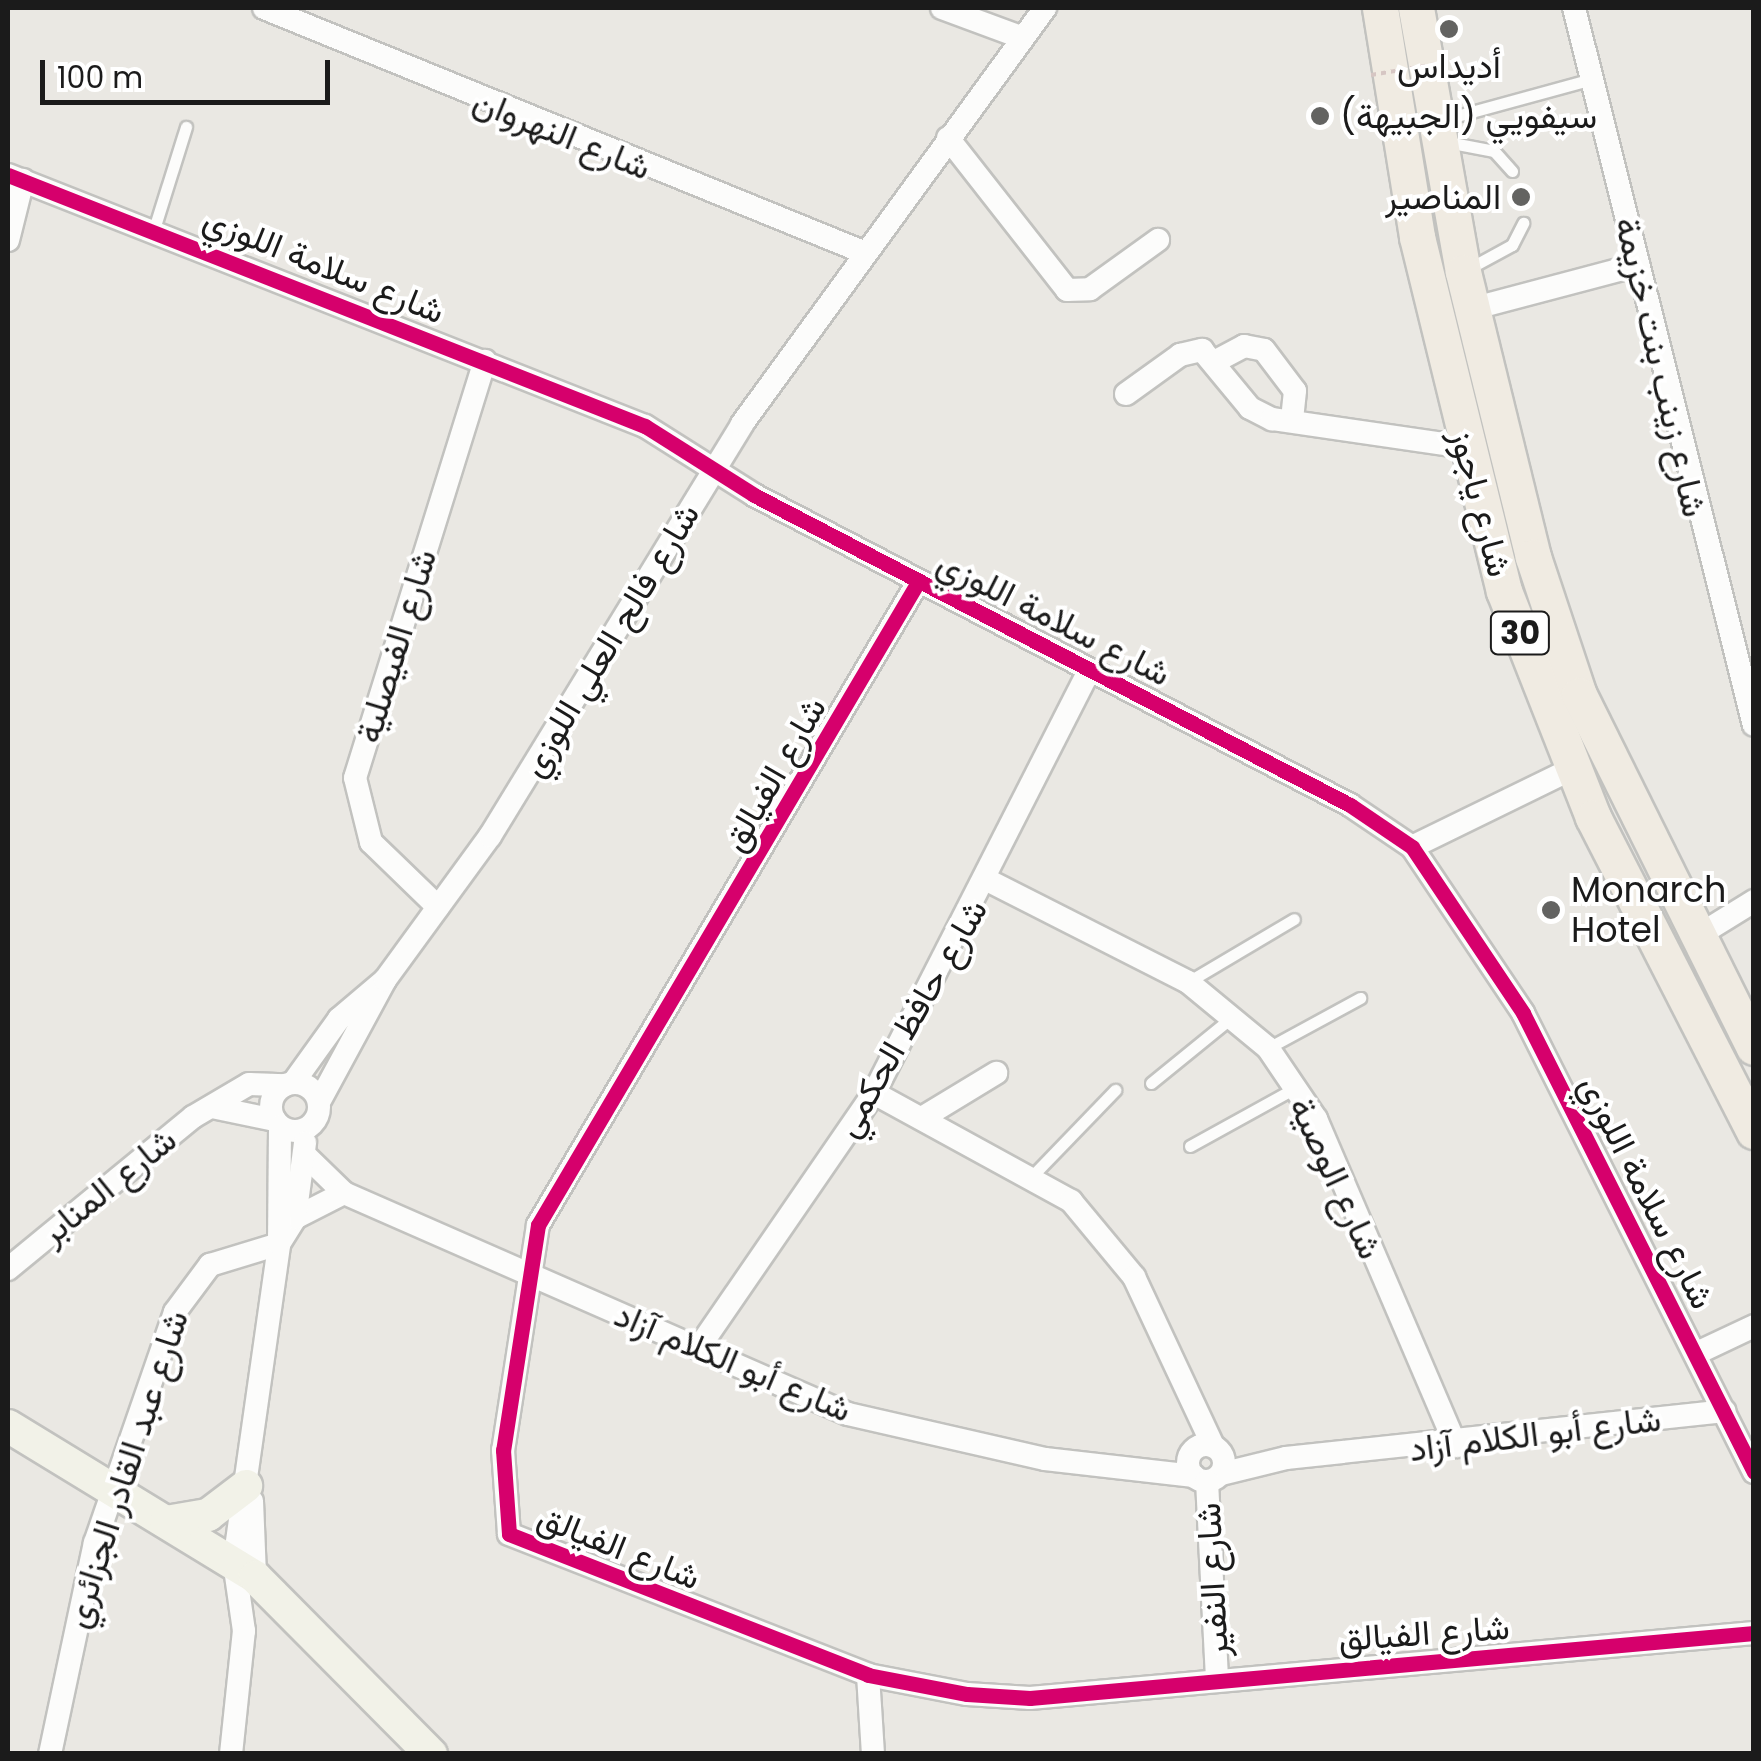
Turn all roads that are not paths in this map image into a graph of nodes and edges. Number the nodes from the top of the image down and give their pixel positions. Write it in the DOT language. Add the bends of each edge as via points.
graph roads {
  1 [pos="264,8"];
  2 [pos="942,8"];
  3 [pos="1045,8"];
  4 [pos="1380,8"];
  5 [pos="1416,8"];
  6 [pos="1574,8"];
  7 [pos="1023,38"];
  8 [pos="1592,79"];
  9 [pos="186,127"];
  10 [pos="1437,131"];
  11 [pos="948,138"];
  12 [pos="1512,172"];
  13 [pos="15,178"];
  14 [pos="1523,223"];
  15 [pos="154,229"];
  16 [pos="8,240"];
  17 [pos="1158,240"];
  18 [pos="863,252"];
  19 [pos="1638,264"];
  20 [pos="1463,272"];
  21 [pos="1471,309"];
  22 [pos="1216,360"];
  23 [pos="485,361"];
  24 [pos="1126,394"];
  25 [pos="1292,418"];
  26 [pos="1464,447"];
  27 [pos="713,471"];
  28 [pos="918,582"];
  29 [pos="1088,670"];
  30 [pos="1754,725"];
  31 [pos="1572,769"];
  32 [pos="1412,848"];
  33 [pos="989,881"];
  34 [pos="1754,900"];
  35 [pos="438,907"];
  36 [pos="1294,919"];
  37 [pos="1699,935"];
  38 [pos="385,980"];
  39 [pos="1188,982"];
  40 [pos="1360,998"];
  41 [pos="1232,1018"];
  42 [pos="1754,1047"];
  43 [pos="1268,1048"];
  44 [pos="996,1073"];
  45 [pos="1152,1083"];
  46 [pos="289,1084"];
  47 [pos="1295,1088"];
  48 [pos="1115,1090"];
  49 [pos="874,1094"];
  50 [pos="319,1102"];
  51 [pos="212,1107"];
  52 [pos="922,1118"];
  53 [pos="278,1123"];
  54 [pos="306,1129"];
  55 [pos="1754,1131"];
  56 [pos="1190,1146"];
  57 [pos="305,1155"];
  58 [pos="1034,1174"];
  59 [pos="344,1193"];
  60 [pos="294,1218"];
  61 [pos="279,1244"];
  62 [pos="8,1269"];
  63 [pos="526,1272"];
  64 [pos="1754,1326"];
  65 [pos="700,1346"];
  66 [pos="1697,1354"];
  67 [pos="1724,1411"];
  68 [pos="8,1426"];
  69 [pos="1456,1446"];
  70 [pos="1205,1462"];
  71 [pos="1754,1472"];
  72 [pos="246,1486"];
  73 [pos="114,1490"];
  74 [pos="166,1522"];
  75 [pos="244,1570"];
  76 [pos="1754,1633"];
  77 [pos="868,1675"];
  78 [pos="1217,1679"];
  79 [pos="50,1754"];
  80 [pos="232,1754"];
  81 [pos="431,1754"];
  82 [pos="873,1754"];
  1 -- 18 [label="street, شارع النهروان"];
  2 -- 7 [label="street"];
  3 -- 7 [label="street, شارع فالح العلي اللوزي"];
  4 -- 26 [label="main road, شارع ياجوز / 30"];
  5 -- 10 [label="main road, شارع ياجوز / 30"];
  6 -- 8 [label="street, شارع زينب بنت خزيمة"];
  7 -- 11 [label="street, شارع فالح العلي اللوزي"];
  8 -- 10 [label="lane"];
  8 -- 19 [label="street, شارع زينب بنت خزيمة"];
  9 -- 15 [label="lane"];
  10 -- 12 [label="lane" via="1494,151"];
  10 -- 20 [label="main road, شارع ياجوز / 30"];
  11 -- 17 [label="street" via="1068,290 1090,289"];
  11 -- 18 [label="street, شارع فالح العلي اللوزي"];
  13 -- 15 [label="street, شارع سلامة اللوزي"];
  13 -- 16 [label="street"];
  14 -- 20 [label="lane" via="1512,245"];
  15 -- 23 [label="street, شارع سلامة اللوزي"];
  18 -- 27 [label="street, شارع فالح العلي اللوزي"];
  19 -- 21 [label="street"];
  19 -- 30 [label="street, شارع زينب بنت خزيمة"];
  20 -- 21 [label="main road, شارع ياجوز / 30"];
  21 -- 37 [label="main road, شارع ياجوز / 30" via="1532,557 1579,694"];
  22 -- 24 [label="street" via="1192,349"];
  22 -- 25 [label="street" via="1250,408"];
  22 -- 25 [label="street" via="1244,346 1264,350 1295,391"];
  23 -- 27 [label="street, شارع سلامة اللوزي" via="644,426"];
  23 -- 35 [label="street, شارع الفيصلية" via="355,778 371,842"];
  25 -- 26 [label="street"];
  26 -- 31 [label="main road, شارع ياجوز / 30" via="1504,591"];
  27 -- 28 [label="street, شارع سلامة اللوزي"];
  27 -- 35 [label="street, شارع فالح العلي اللوزي"];
  28 -- 29 [label="street, شارع سلامة اللوزي"];
  28 -- 63 [label="street, شارع الفيالق" via="546,1211"];
  29 -- 32 [label="street, شارع سلامة اللوزي" via="1350,805"];
  29 -- 33 [label="street, شارع حافظ الحكمي"];
  31 -- 32 [label="street"];
  31 -- 55 [label="main road, شارع ياجوز / 30"];
  32 -- 66 [label="street, شارع سلامة اللوزي" via="1482,940"];
  33 -- 39 [label="street, شارع الوصية"];
  33 -- 49 [label="street, شارع حافظ الحكمي"];
  34 -- 37 [label="street"];
  35 -- 38 [label="street, شارع فالح العلي اللوزي"];
  36 -- 39 [label="lane"];
  37 -- 42 [label="main road, شارع ياجوز / 30"];
  38 -- 46 [label="street, شارع فالح العلي اللوزي" via="339,1018"];
  38 -- 50 [label="street, شارع فالح العلي اللوزي"];
  39 -- 41 [label="street, شارع الوصية"];
  40 -- 43 [label="lane"];
  41 -- 43 [label="street, شارع الوصية"];
  41 -- 45 [label="lane"];
  43 -- 47 [label="street, شارع الوصية"];
  44 -- 52 [label="street"];
  46 -- 50 [label="street"];
  46 -- 51 [label="street, شارع المنابر" via="249,1084"];
  46 -- 53 [label="street, شارع فالح العلي اللوزي" via="271,1103"];
  47 -- 56 [label="lane"];
  47 -- 69 [label="street, شارع الوصية"];
  48 -- 58 [label="lane"];
  49 -- 52 [label="street, شارع النفير"];
  49 -- 65 [label="street, شارع حافظ الحكمي"];
  50 -- 54 [label="street, شارع فالح العلي اللوزي"];
  51 -- 53 [label="street, شارع المنابر"];
  51 -- 62 [label="street, شارع المنابر"];
  52 -- 58 [label="street, شارع النفير"];
  53 -- 54 [label="street, شارع المنابر"];
  53 -- 61 [label="street"];
  54 -- 57 [label="street"];
  57 -- 59 [label="street, شارع أبو الكلام آزاد"];
  57 -- 60 [label="street"];
  58 -- 70 [label="street, شارع النفير" via="1114,1247 1190,1401"];
  59 -- 60 [label="street"];
  59 -- 63 [label="street, شارع أبو الكلام آزاد"];
  60 -- 61 [label="street"];
  61 -- 72 [label="street"];
  61 -- 73 [label="street, شارع عبد القادر الجزائري" via="210,1265 184,1293"];
  63 -- 65 [label="street, شارع أبو الكلام آزاد"];
  63 -- 77 [label="street, شارع الفيالق" via="503,1450 509,1534"];
  64 -- 66 [label="street"];
  65 -- 70 [label="street, شارع أبو الكلام آزاد" via="848,1414 1045,1460"];
  66 -- 67 [label="street, شارع سلامة اللوزي"];
  67 -- 69 [label="street, شارع أبو الكلام آزاد"];
  67 -- 71 [label="street, شارع سلامة اللوزي"];
  68 -- 73 [label="street"];
  69 -- 70 [label="street, شارع أبو الكلام آزاد"];
  70 -- 78 [label="street, شارع النفير"];
  72 -- 74 [label="street" via="208,1515"];
  72 -- 75 [label="street"];
  73 -- 74 [label="street"];
  73 -- 79 [label="street, شارع عبد القادر الجزائري" via="69,1644"];
  74 -- 75 [label="street"];
  75 -- 80 [label="street"];
  75 -- 81 [label="street"];
  76 -- 78 [label="street, شارع الفيالق"];
  77 -- 78 [label="street, شارع الفيالق" via="1030,1698"];
  77 -- 82 [label="street"];
}
